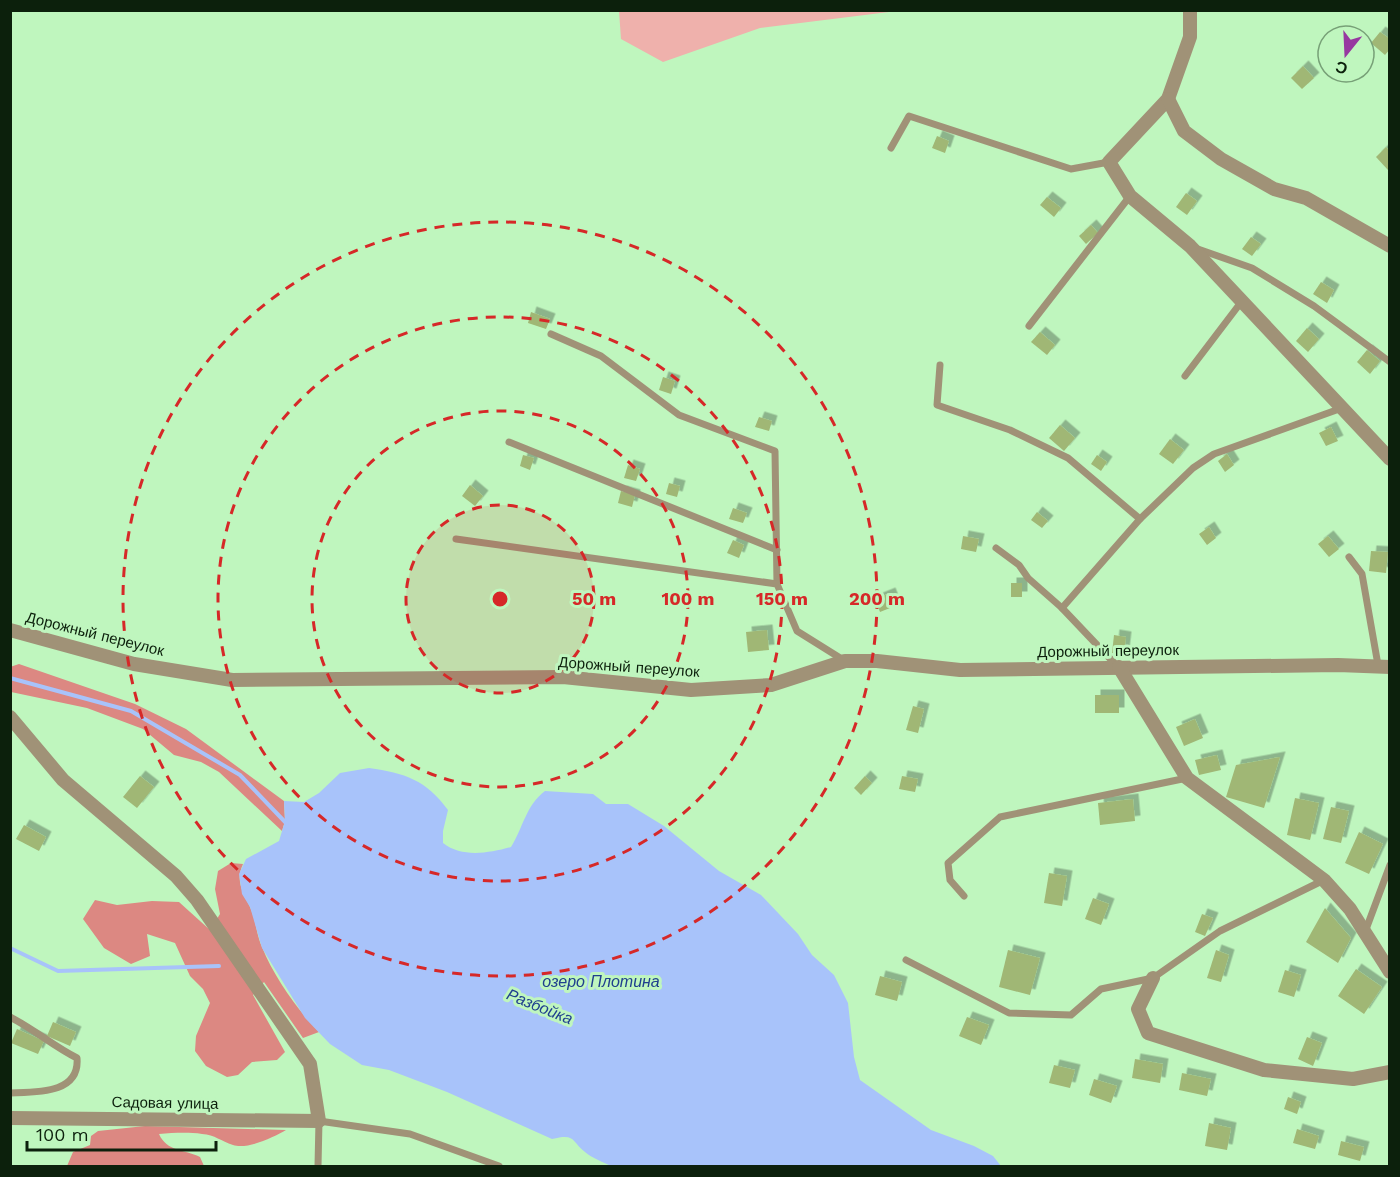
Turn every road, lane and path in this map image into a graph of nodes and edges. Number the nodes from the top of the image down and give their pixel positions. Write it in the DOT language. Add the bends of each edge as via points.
graph roads {
  1 [pos="1190,10"];
  2 [pos="1168,99"];
  3 [pos="891,148"];
  4 [pos="1109,162"];
  5 [pos="1130,195"];
  6 [pos="1190,246"];
  7 [pos="1389,246"];
  8 [pos="1242,301"];
  9 [pos="1029,326"];
  10 [pos="551,334"];
  11 [pos="1389,362"];
  12 [pos="940,365"];
  13 [pos="1185,376"];
  14 [pos="1342,408"];
  15 [pos="509,442"];
  16 [pos="1389,459"];
  17 [pos="1140,519"];
  18 [pos="456,539"];
  19 [pos="996,548"];
  20 [pos="777,550"];
  21 [pos="1349,557"];
  22 [pos="777,584"];
  23 [pos="1062,608"];
  24 [pos="10,630"];
  25 [pos="845,661"];
  26 [pos="1384,666"];
  27 [pos="1119,667"];
  28 [pos="10,717"];
  29 [pos="1187,778"];
  30 [pos="1389,865"];
  31 [pos="1324,880"];
  32 [pos="964,896"];
  33 [pos="1365,932"];
  34 [pos="906,960"];
  35 [pos="1389,972"];
  36 [pos="1152,978"];
  37 [pos="10,1017"];
  38 [pos="1389,1072"];
  39 [pos="10,1093"];
  40 [pos="10,1118"];
  41 [pos="319,1121"];
  42 [pos="318,1167"];
  43 [pos="500,1167"];
  1 -- 2 [label="street" via="1190,37"];
  2 -- 4 [label="street"];
  2 -- 7 [label="street" via="1184,131 1221,159 1274,189 1306,198"];
  3 -- 4 [label="lane" via="909,116 1071,169"];
  4 -- 5 [label="street"];
  5 -- 6 [label="street"];
  5 -- 9 [label="lane"];
  6 -- 8 [label="street"];
  6 -- 11 [label="lane" via="1252,268 1314,306"];
  8 -- 13 [label="lane"];
  8 -- 14 [label="street"];
  10 -- 20 [label="lane" via="601,356 679,415 775,451"];
  12 -- 17 [label="lane" via="937,405 1010,430 1068,458"];
  14 -- 16 [label="street"];
  14 -- 17 [label="lane" via="1214,454 1193,468"];
  15 -- 20 [label="lane"];
  17 -- 23 [label="lane"];
  18 -- 22 [label="lane"];
  19 -- 23 [label="lane"];
  20 -- 22 [label="lane"];
  21 -- 26 [label="lane" via="1362,574"];
  22 -- 25 [label="lane" via="797,631"];
  23 -- 27 [label="lane"];
  24 -- 25 [label="street, Дорожный переулок" via="135,664 232,680 563,677 691,690 771,685"];
  25 -- 27 [label="street, Дорожный переулок" via="960,670"];
  26 -- 27 [label="street, Дорожный переулок"];
  27 -- 29 [label="street"];
  28 -- 41 [label="street" via="63,780 176,876 197,900 310,1064"];
  29 -- 31 [label="street"];
  29 -- 32 [label="lane" via="1000,817 948,863 950,880"];
  30 -- 33 [label="lane"];
  31 -- 33 [label="street"];
  31 -- 36 [label="lane" via="1220,931"];
  33 -- 35 [label="street"];
  34 -- 36 [label="lane" via="1009,1012 1071,1015 1101,988"];
  36 -- 38 [label="street" via="1138,1009 1148,1033 1264,1070 1353,1079"];
  37 -- 39 [label="lane" via="77,1058 78,1070 71,1082 58,1087"];
  40 -- 41 [label="street, Садовая улица"];
  41 -- 42 [label="lane"];
  41 -- 43 [label="lane" via="410,1134"];
}
